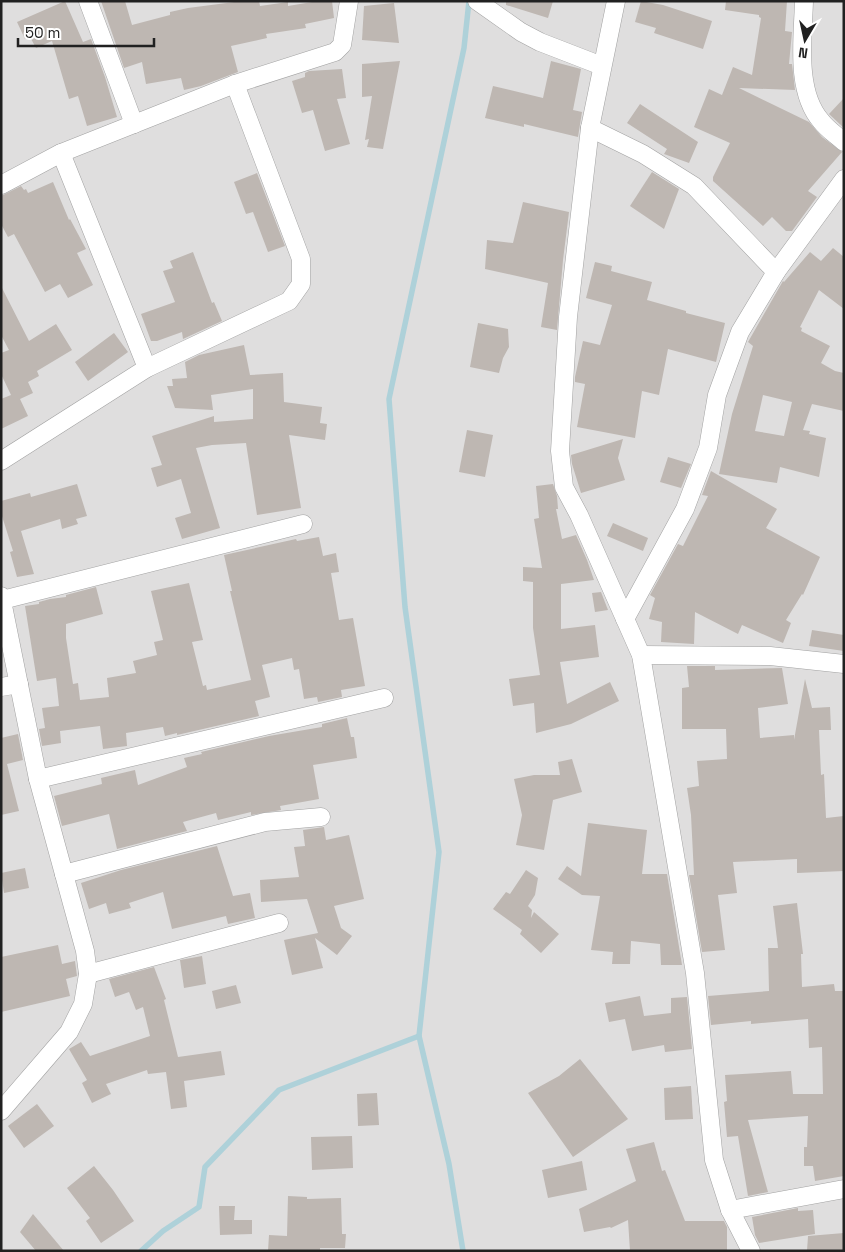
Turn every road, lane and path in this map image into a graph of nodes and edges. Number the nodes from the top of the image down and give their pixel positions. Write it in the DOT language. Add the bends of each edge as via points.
graph roads {
  1 [pos="88,1"];
  2 [pos="349,1"];
  3 [pos="477,1"];
  4 [pos="616,1"];
  5 [pos="804,1"];
  6 [pos="602,66"];
  7 [pos="235,84"];
  8 [pos="134,124"];
  9 [pos="590,128"];
  10 [pos="844,142"];
  11 [pos="61,153"];
  12 [pos="844,179"];
  13 [pos="1,185"];
  14 [pos="776,272"];
  15 [pos="147,368"];
  16 [pos="1,460"];
  17 [pos="303,524"];
  18 [pos="2,598"];
  19 [pos="625,619"];
  20 [pos="641,655"];
  21 [pos="844,664"];
  22 [pos="19,684"];
  23 [pos="1,687"];
  24 [pos="384,698"];
  25 [pos="38,778"];
  26 [pos="322,817"];
  27 [pos="64,874"];
  28 [pos="279,923"];
  29 [pos="88,974"];
  30 [pos="1,1111"];
  31 [pos="844,1188"];
  32 [pos="730,1210"];
  33 [pos="751,1251"];
  1 -- 8 [label="street"];
  2 -- 7 [label="street" via="342,45 335,52"];
  3 -- 6 [label="street" via="540,42"];
  4 -- 6 [label="street"];
  5 -- 10 [label="street" via="803,67 808,101 820,121"];
  6 -- 9 [label="street"];
  7 -- 8 [label="street"];
  7 -- 15 [label="street" via="301,259 301,284 289,301"];
  8 -- 11 [label="street"];
  9 -- 14 [label="street" via="642,154 694,186"];
  9 -- 19 [label="street" via="568,317 560,451 564,487"];
  11 -- 13 [label="street"];
  11 -- 15 [label="street"];
  12 -- 14 [label="street"];
  14 -- 19 [label="street" via="740,332 717,395 708,448 685,509"];
  15 -- 16 [label="street"];
  17 -- 18 [label="street"];
  18 -- 22 [label="street"];
  19 -- 20 [label="street"];
  20 -- 21 [label="street" via="770,656"];
  20 -- 32 [label="street" via="695,973 714,1160"];
  22 -- 23 [label="street"];
  22 -- 25 [label="street"];
  24 -- 25 [label="street"];
  25 -- 27 [label="street"];
  26 -- 27 [label="street" via="265,822"];
  27 -- 29 [label="street"];
  28 -- 29 [label="street"];
  29 -- 30 [label="street" via="83,1004 69,1032"];
  31 -- 32 [label="street"];
  32 -- 33 [label="street"];
}
